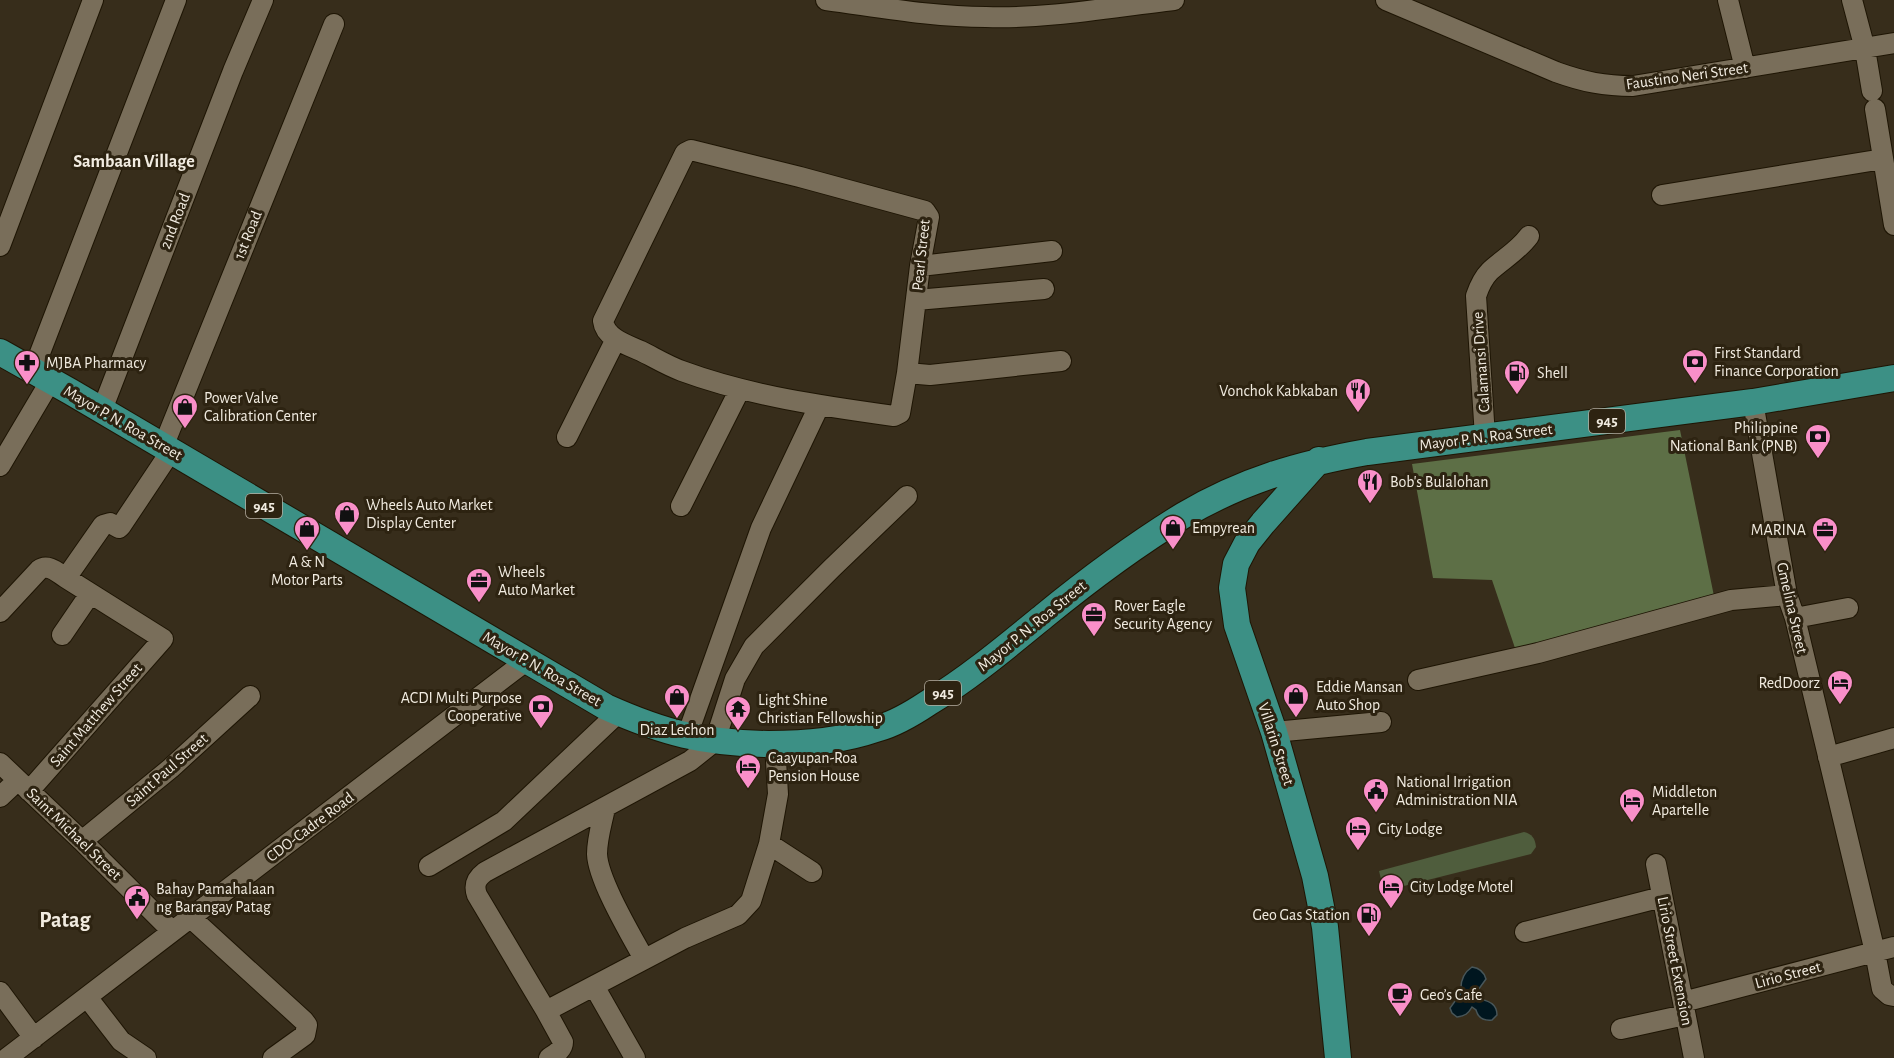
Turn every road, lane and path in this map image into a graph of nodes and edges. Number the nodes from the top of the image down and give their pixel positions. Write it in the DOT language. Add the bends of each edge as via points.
graph roads {
  1 [pos="93,0"];
  2 [pos="176,0"];
  3 [pos="263,0"];
  4 [pos="1174,0"];
  5 [pos="1386,0"];
  6 [pos="1728,0"];
  7 [pos="1852,0"];
  8 [pos="835,1"];
  9 [pos="334,24"];
  10 [pos="1894,43"];
  11 [pos="1865,49"];
  12 [pos="1745,68"];
  13 [pos="1883,159"];
  14 [pos="1662,195"];
  15 [pos="1894,225"];
  16 [pos="1529,236"];
  17 [pos="0,246"];
  18 [pos="1052,251"];
  19 [pos="920,266"];
  20 [pos="1044,289"];
  21 [pos="916,300"];
  22 [pos="616,339"];
  23 [pos="0,352"];
  24 [pos="1061,360"];
  25 [pos="907,373"];
  26 [pos="42,375"];
  27 [pos="1894,378"];
  28 [pos="740,389"];
  29 [pos="1753,402"];
  30 [pos="819,406"];
  31 [pos="102,410"];
  32 [pos="567,437"];
  33 [pos="1485,437"];
  34 [pos="167,449"];
  35 [pos="1319,460"];
  36 [pos="0,466"];
  37 [pos="907,496"];
  38 [pos="681,506"];
  39 [pos="66,578"];
  40 [pos="90,594"];
  41 [pos="1787,595"];
  42 [pos="1848,608"];
  43 [pos="0,612"];
  44 [pos="1795,618"];
  45 [pos="62,635"];
  46 [pos="526,661"];
  47 [pos="1418,680"];
  48 [pos="250,696"];
  49 [pos="618,712"];
  50 [pos="1381,722"];
  51 [pos="1274,732"];
  52 [pos="687,736"];
  53 [pos="1894,738"];
  54 [pos="715,741"];
  55 [pos="775,744"];
  56 [pos="1828,757"];
  57 [pos="0,764"];
  58 [pos="23,785"];
  59 [pos="0,797"];
  60 [pos="605,808"];
  61 [pos="82,842"];
  62 [pos="769,844"];
  63 [pos="1656,864"];
  64 [pos="429,866"];
  65 [pos="813,872"];
  66 [pos="1662,897"];
  67 [pos="190,917"];
  68 [pos="689,918"];
  69 [pos="172,931"];
  70 [pos="1525,932"];
  71 [pos="685,939"];
  72 [pos="1884,950"];
  73 [pos="644,959"];
  74 [pos="594,986"];
  75 [pos="0,992"];
  76 [pos="1894,996"];
  77 [pos="87,997"];
  78 [pos="1684,1009"];
  79 [pos="546,1011"];
  80 [pos="1621,1029"];
  81 [pos="34,1038"];
  82 [pos="7,1058"];
  83 [pos="146,1058"];
  84 [pos="273,1058"];
  85 [pos="549,1058"];
  86 [pos="635,1058"];
  87 [pos="1338,1058"];
  88 [pos="1694,1058"];
  1 -- 17 [label="street"];
  2 -- 26 [label="street"];
  3 -- 31 [label="street, 2nd Road"];
  4 -- 8 [label="street" via="986,18"];
  5 -- 12 [label="street, Faustino Neri Street" via="1582,81 1633,86"];
  6 -- 12 [label="street"];
  7 -- 11 [label="street"];
  9 -- 34 [label="street, 1st Road"];
  10 -- 11 [label="street, Faustino Neri Street"];
  11 -- 12 [label="street, Faustino Neri Street"];
  11 -- 13 [label="street"];
  13 -- 14 [label="street"];
  13 -- 15 [label="street"];
  16 -- 33 [label="street, Calamansi Drive" via="1489,272 1476,297"];
  18 -- 19 [label="street"];
  19 -- 21 [label="street, Pearl Street"];
  19 -- 22 [label="street, Pearl Street" via="928,217 925,211 691,150 685,153 603,321 605,329"];
  20 -- 21 [label="street"];
  21 -- 25 [label="street, Pearl Street"];
  22 -- 28 [label="street, Pearl Street" via="681,370"];
  22 -- 32 [label="street"];
  23 -- 26 [label="main road, Mayor P. N. Roa Street / 945"];
  24 -- 25 [label="street" via="930,375"];
  25 -- 30 [label="street, Pearl Street" via="900,413 894,416"];
  26 -- 31 [label="main road, Mayor P. N. Roa Street / 945"];
  26 -- 36 [label="street"];
  27 -- 29 [label="main road, Mayor P. N. Roa Street / 945"];
  28 -- 30 [label="street, Pearl Street"];
  28 -- 38 [label="street"];
  29 -- 33 [label="main road, Mayor P. N. Roa Street / 945"];
  29 -- 41 [label="street, Gmelina Street"];
  30 -- 52 [label="street" via="761,528"];
  31 -- 34 [label="main road, Mayor P. N. Roa Street / 945"];
  33 -- 35 [label="main road, Mayor P. N. Roa Street / 945"];
  34 -- 39 [label="street, 1st Road" via="121,526 103,525"];
  34 -- 46 [label="main road, Mayor P. N. Roa Street / 945"];
  35 -- 51 [label="main road, Villarin Street" via="1247,543 1236,564 1232,588 1237,625"];
  35 -- 55 [label="main road, Mayor P. N. Roa Street / 945" via="1251,481 1185,515 1096,575 972,673 909,715 842,739"];
  37 -- 54 [label="street" via="754,646 735,679"];
  39 -- 40 [label="street"];
  39 -- 43 [label="street" via="43,567"];
  40 -- 45 [label="street"];
  40 -- 58 [label="street, Saint Matthew Street" via="163,639"];
  41 -- 44 [label="street, Gmelina Street"];
  41 -- 47 [label="street" via="1731,600 1538,653"];
  42 -- 44 [label="street"];
  44 -- 56 [label="street, Gmelina Street"];
  46 -- 49 [label="main road, Mayor P. N. Roa Street / 945"];
  46 -- 67 [label="street, CDO-Cadre Road"];
  48 -- 61 [label="street, Saint Paul Street"];
  49 -- 52 [label="main road, Mayor P. N. Roa Street / 945"];
  49 -- 64 [label="street" via="504,821"];
  50 -- 51 [label="street"];
  51 -- 87 [label="main road, Villarin Street" via="1315,876 1325,927"];
  52 -- 54 [label="main road, Mayor P. N. Roa Street / 945"];
  53 -- 56 [label="street"];
  54 -- 55 [label="main road, Mayor P. N. Roa Street / 945"];
  54 -- 60 [label="street" via="690,761"];
  55 -- 62 [label="street" via="778,794"];
  56 -- 72 [label="street, Gmelina Street"];
  57 -- 58 [label="street, Saint Michael Street"];
  58 -- 59 [label="street, Saint Matthew Street"];
  58 -- 61 [label="street, Saint Michael Street"];
  60 -- 73 [label="street" via="597,854 599,865"];
  60 -- 79 [label="street" via="485,872 475,885 477,895"];
  61 -- 69 [label="street, Saint Michael Street"];
  62 -- 65 [label="street"];
  62 -- 71 [label="street" via="751,902 738,915"];
  63 -- 66 [label="street, Lirio Street Extension"];
  66 -- 70 [label="street"];
  66 -- 78 [label="street, Lirio Street Extension"];
  67 -- 69 [label="street, CDO-Cadre Road"];
  67 -- 84 [label="street" via="307,1025 305,1035"];
  68 -- 71 [label="street"];
  69 -- 77 [label="street, CDO-Cadre Road"];
  71 -- 73 [label="street"];
  72 -- 76 [label="street, Gmelina Street" via="1882,989"];
  72 -- 78 [label="street, Lirio Street"];
  73 -- 74 [label="street"];
  74 -- 79 [label="street"];
  74 -- 86 [label="street"];
  75 -- 81 [label="street"];
  77 -- 81 [label="street, CDO-Cadre Road"];
  77 -- 83 [label="street" via="121,1041"];
  78 -- 80 [label="street, Lirio Street"];
  78 -- 88 [label="street, Lirio Street Extension"];
  79 -- 85 [label="street" via="563,1042"];
  81 -- 82 [label="street, CDO-Cadre Road"];
}
